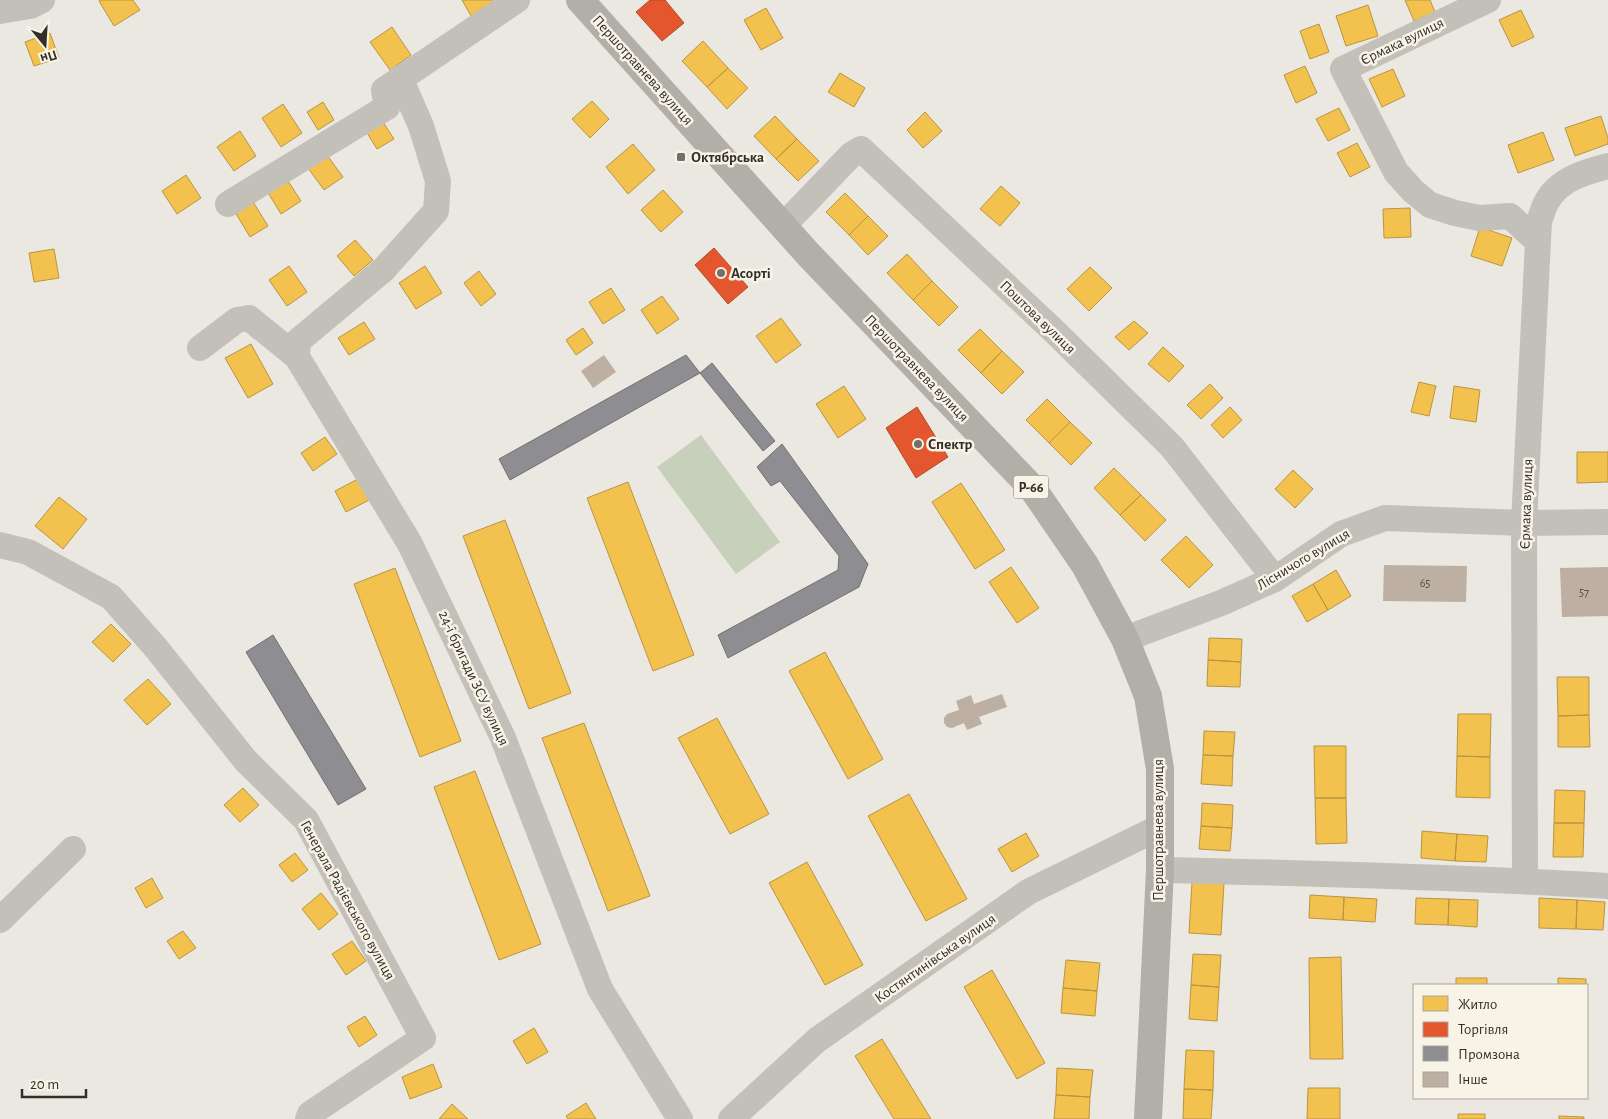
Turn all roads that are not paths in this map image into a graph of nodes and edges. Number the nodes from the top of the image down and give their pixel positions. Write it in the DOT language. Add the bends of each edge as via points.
graph roads {
  1 [pos="42,0"];
  2 [pos="517,0"];
  3 [pos="1488,0"];
  4 [pos="586,2"];
  5 [pos="0,12"];
  6 [pos="400,78"];
  7 [pos="1608,166"];
  8 [pos="228,204"];
  9 [pos="783,226"];
  10 [pos="1538,242"];
  11 [pos="200,348"];
  12 [pos="297,357"];
  13 [pos="1608,522"];
  14 [pos="1524,523"];
  15 [pos="0,545"];
  16 [pos="1274,579"];
  17 [pos="1125,639"];
  18 [pos="1160,827"];
  19 [pos="73,850"];
  20 [pos="1160,870"];
  21 [pos="1525,881"];
  22 [pos="1608,886"];
  23 [pos="0,920"];
  24 [pos="308,1119"];
  25 [pos="680,1119"];
  26 [pos="730,1119"];
  27 [pos="1148,1119"];
  1 -- 5 [label="street"];
  2 -- 6 [label="street"];
  3 -- 10 [label="street, Єрмака вулиця" via="1343,70 1396,172 1412,191 1430,205 1455,213 1479,218 1510,216"];
  4 -- 9 [label="main road, Першотравнева вулиця / Р-66"];
  6 -- 8 [label="street" via="384,90 387,108"];
  6 -- 12 [label="street" via="421,126 438,182 436,211 383,270 298,341"];
  7 -- 10 [label="street, Єрмака вулиця" via="1585,172 1561,184 1547,201 1539,221"];
  9 -- 16 [label="street, Поштова вулиця" via="851,155 861,149 1172,447"];
  9 -- 17 [label="main road, Першотравнева вулиця / Р-66" via="1033,489 1085,565"];
  10 -- 14 [label="street, Єрмака вулиця"];
  11 -- 12 [label="street, 24-ї бригади ЗСУ вулиця" via="237,320 250,318"];
  12 -- 25 [label="street, 24-ї бригади ЗСУ вулиця" via="410,544 503,738 600,989"];
  13 -- 14 [label="street, Лісничого вулиця"];
  14 -- 16 [label="street, Лісничого вулиця" via="1385,518 1341,534"];
  14 -- 21 [label="street, Єрмака вулиця"];
  15 -- 24 [label="street, Генерала Радієвського вулиця" via="28,552 111,597 246,761 306,820 423,1038 310,1114"];
  16 -- 17 [label="street, Лісничого вулиця"];
  17 -- 18 [label="main road, Першотравнева вулиця / Р-66" via="1148,696 1160,769"];
  18 -- 20 [label="main road, Першотравнева вулиця / Р-66"];
  18 -- 26 [label="street, Костянтинівська вулиця" via="1028,892 817,1040"];
  19 -- 23 [label="street"];
  20 -- 21 [label="street"];
  20 -- 27 [label="main road, Першотравнева вулиця / Р-66"];
  21 -- 22 [label="street"];
}
